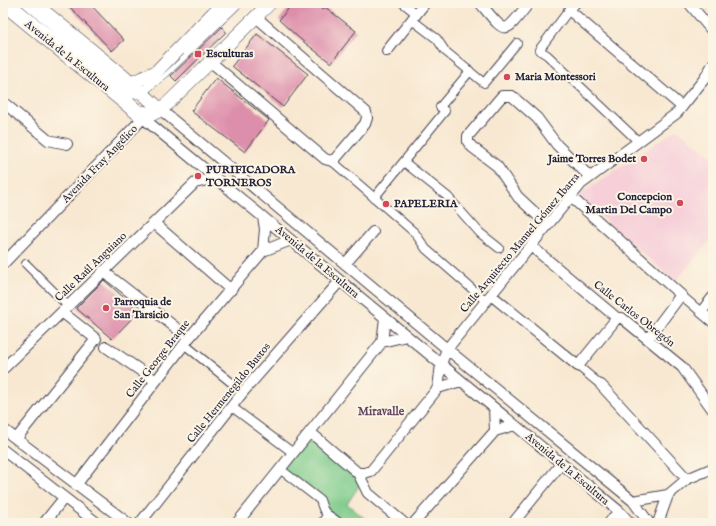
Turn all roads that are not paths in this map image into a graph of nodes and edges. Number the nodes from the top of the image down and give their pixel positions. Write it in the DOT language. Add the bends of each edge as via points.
graph roads {
  1 [pos="14,3"];
  2 [pos="23,3"];
  3 [pos="34,3"];
  4 [pos="223,3"];
  5 [pos="235,3"];
  6 [pos="241,3"];
  7 [pos="265,3"];
  8 [pos="270,3"];
  9 [pos="403,3"];
  10 [pos="425,3"];
  11 [pos="480,3"];
  12 [pos="529,3"];
  13 [pos="689,3"];
  14 [pos="3,4"];
  15 [pos="572,6"];
  16 [pos="256,17"];
  17 [pos="415,17"];
  18 [pos="713,32"];
  19 [pos="517,43"];
  20 [pos="387,51"];
  21 [pos="211,62"];
  22 [pos="713,64"];
  23 [pos="470,71"];
  24 [pos="129,91"];
  25 [pos="3,102"];
  26 [pos="682,107"];
  27 [pos="159,108"];
  28 [pos="143,118"];
  29 [pos="639,142"];
  30 [pos="68,144"];
  31 [pos="332,161"];
  32 [pos="404,162"];
  33 [pos="198,163"];
  34 [pos="590,177"];
  35 [pos="216,178"];
  36 [pos="195,183"];
  37 [pos="571,197"];
  38 [pos="374,198"];
  39 [pos="263,217"];
  40 [pos="154,223"];
  41 [pos="548,225"];
  42 [pos="373,232"];
  43 [pos="290,240"];
  44 [pos="531,246"];
  45 [pos="499,248"];
  46 [pos="263,250"];
  47 [pos="3,264"];
  48 [pos="26,264"];
  49 [pos="345,264"];
  50 [pos="103,271"];
  51 [pos="340,281"];
  52 [pos="231,290"];
  53 [pos="681,295"];
  54 [pos="713,297"];
  55 [pos="488,298"];
  56 [pos="65,309"];
  57 [pos="701,312"];
  58 [pos="385,318"];
  59 [pos="617,318"];
  60 [pos="713,322"];
  61 [pos="407,336"];
  62 [pos="648,338"];
  63 [pos="96,339"];
  64 [pos="186,341"];
  65 [pos="382,342"];
  66 [pos="106,347"];
  67 [pos="447,349"];
  68 [pos="441,364"];
  69 [pos="578,366"];
  70 [pos="3,369"];
  71 [pos="461,380"];
  72 [pos="156,381"];
  73 [pos="600,386"];
  74 [pos="438,388"];
  75 [pos="243,392"];
  76 [pos="232,407"];
  77 [pos="494,408"];
  78 [pos="713,410"];
  79 [pos="515,425"];
  80 [pos="3,429"];
  81 [pos="495,431"];
  82 [pos="310,432"];
  83 [pos="16,439"];
  84 [pos="4,451"];
  85 [pos="292,452"];
  86 [pos="561,464"];
  87 [pos="713,468"];
  88 [pos="280,469"];
  89 [pos="361,473"];
  90 [pos="687,480"];
  91 [pos="76,485"];
  92 [pos="668,495"];
  93 [pos="64,498"];
  94 [pos="633,501"];
  95 [pos="619,511"];
  96 [pos="326,519"];
  97 [pos="44,523"];
  98 [pos="97,523"];
  99 [pos="128,523"];
  100 [pos="140,523"];
  101 [pos="237,523"];
  102 [pos="338,523"];
  103 [pos="404,523"];
  104 [pos="414,523"];
  105 [pos="513,523"];
  106 [pos="609,523"];
  107 [pos="630,523"];
  108 [pos="649,523"];
  109 [pos="658,523"];
  1 -- 24 [label="lane"];
  2 -- 24 [label="lane"];
  3 -- 24 [label="street, Avenida de la Escultura"];
  4 -- 24 [label="street" via="156,72"];
  5 -- 24 [label="lane" via="164,71"];
  6 -- 24 [label="lane" via="167,74"];
  7 -- 27 [label="lane"];
  8 -- 16 [label="street, Avenida Fray Angélico"];
  9 -- 17 [label="street"];
  10 -- 17 [label="street"];
  11 -- 12 [label="street" via="500,27 506,28 511,26"];
  13 -- 18 [label="street"];
  14 -- 24 [label="street, Avenida de la Escultura"];
  15 -- 26 [label="street"];
  15 -- 29 [label="street" via="539,50"];
  16 -- 21 [label="street, Avenida Fray Angélico"];
  16 -- 31 [label="street" via="366,112 365,124"];
  17 -- 20 [label="street"];
  17 -- 23 [label="street" via="445,51"];
  19 -- 23 [label="street" via="484,83"];
  21 -- 27 [label="street, Avenida Fray Angélico"];
  21 -- 31 [label="street" via="325,159"];
  22 -- 26 [label="street, Calle Arquitecto Manuel Gómez Ibarra"];
  23 -- 32 [label="street" via="440,107 445,111"];
  24 -- 27 [label="street, Avenida de la Escultura"];
  24 -- 27 [label="lane" via="140,108"];
  24 -- 28 [label="street, Avenida de la Escultura"];
  25 -- 30 [label="street" via="48,140"];
  26 -- 29 [label="street, Calle Arquitecto Manuel Gómez Ibarra"];
  27 -- 28 [label="street, Avenida Fray Angélico"];
  27 -- 49 [label="street, Avenida de la Escultura"];
  28 -- 33 [label="street, Avenida de la Escultura"];
  28 -- 47 [label="street, Avenida Fray Angélico"];
  29 -- 34 [label="street, Calle Arquitecto Manuel Gómez Ibarra"];
  31 -- 38 [label="street"];
  32 -- 38 [label="street"];
  32 -- 45 [label="street" via="448,197 480,233"];
  33 -- 35 [label="street, Avenida de la Escultura"];
  33 -- 36 [label="street"];
  34 -- 37 [label="street, Calle Arquitecto Manuel Gómez Ibarra"];
  34 -- 41 [label="street" via="557,146 537,118 512,96 502,96 468,136 468,142 497,166 518,197"];
  35 -- 36 [label="street"];
  35 -- 39 [label="street, Avenida de la Escultura"];
  36 -- 40 [label="street, Calle Raúl Anguiano"];
  37 -- 41 [label="street, Calle Arquitecto Manuel Gómez Ibarra"];
  37 -- 53 [label="street"];
  38 -- 55 [label="street" via="415,233 426,250"];
  39 -- 43 [label="street, Avenida de la Escultura"];
  39 -- 46 [label="street"];
  40 -- 50 [label="street, Calle Raúl Anguiano"];
  40 -- 52 [label="street"];
  41 -- 44 [label="street, Calle Arquitecto Manuel Gómez Ibarra"];
  42 -- 49 [label="street"];
  43 -- 46 [label="street"];
  43 -- 51 [label="street, Avenida de la Escultura"];
  44 -- 55 [label="street, Calle Arquitecto Manuel Gómez Ibarra"];
  44 -- 59 [label="street, Calle Carlos Obregón"];
  46 -- 52 [label="street, Calle George Braque"];
  48 -- 56 [label="street"];
  49 -- 67 [label="street, Avenida de la Escultura"];
  50 -- 56 [label="street, Calle Raúl Anguiano"];
  50 -- 64 [label="street"];
  51 -- 58 [label="street, Avenida de la Escultura"];
  51 -- 75 [label="street, Calle Hermenegildo Bustos"];
  52 -- 64 [label="street, Calle George Braque"];
  53 -- 57 [label="street"];
  53 -- 62 [label="street"];
  54 -- 57 [label="street"];
  55 -- 67 [label="street, Calle Arquitecto Manuel Gómez Ibarra"];
  55 -- 69 [label="street"];
  56 -- 63 [label="street"];
  56 -- 70 [label="street, Calle Raúl Anguiano"];
  57 -- 60 [label="street"];
  58 -- 61 [label="street, Avenida de la Escultura"];
  58 -- 65 [label="street"];
  59 -- 62 [label="street, Calle Carlos Obregón" via="622,318"];
  59 -- 69 [label="street"];
  61 -- 65 [label="street"];
  61 -- 68 [label="street, Avenida de la Escultura"];
  62 -- 78 [label="street, Calle Carlos Obregón" via="682,367"];
  63 -- 66 [label="street"];
  63 -- 83 [label="street"];
  64 -- 72 [label="street, Calle George Braque"];
  64 -- 75 [label="street"];
  65 -- 82 [label="street"];
  66 -- 72 [label="street"];
  67 -- 68 [label="street, Calle Arquitecto Manuel Gómez Ibarra"];
  67 -- 94 [label="street, Avenida de la Escultura"];
  68 -- 71 [label="street, Avenida de la Escultura"];
  68 -- 74 [label="street, Calle Arquitecto Manuel Gómez Ibarra"];
  69 -- 73 [label="street"];
  71 -- 74 [label="street"];
  71 -- 77 [label="street, Avenida de la Escultura"];
  72 -- 91 [label="street, Calle George Braque"];
  73 -- 90 [label="street"];
  74 -- 89 [label="street" via="370,471"];
  75 -- 76 [label="street, Calle Hermenegildo Bustos"];
  76 -- 85 [label="street"];
  76 -- 100 [label="street, Calle Hermenegildo Bustos"];
  77 -- 79 [label="street, Avenida de la Escultura"];
  77 -- 81 [label="street"];
  79 -- 81 [label="street"];
  79 -- 86 [label="street, Avenida de la Escultura"];
  80 -- 83 [label="street"];
  81 -- 104 [label="street"];
  82 -- 85 [label="street"];
  82 -- 89 [label="street"];
  83 -- 91 [label="street"];
  84 -- 93 [label="street"];
  85 -- 88 [label="street"];
  86 -- 95 [label="street, Avenida de la Escultura"];
  86 -- 105 [label="street"];
  87 -- 90 [label="street"];
  88 -- 96 [label="street" via="320,500"];
  88 -- 101 [label="street"];
  89 -- 103 [label="street" via="368,493"];
  90 -- 92 [label="street"];
  91 -- 99 [label="street"];
  92 -- 94 [label="street"];
  92 -- 109 [label="street"];
  93 -- 97 [label="street"];
  93 -- 98 [label="street"];
  94 -- 108 [label="street, Avenida de la Escultura"];
  95 -- 106 [label="street"];
  95 -- 107 [label="street, Avenida de la Escultura"];
  96 -- 102 [label="street"];
}
